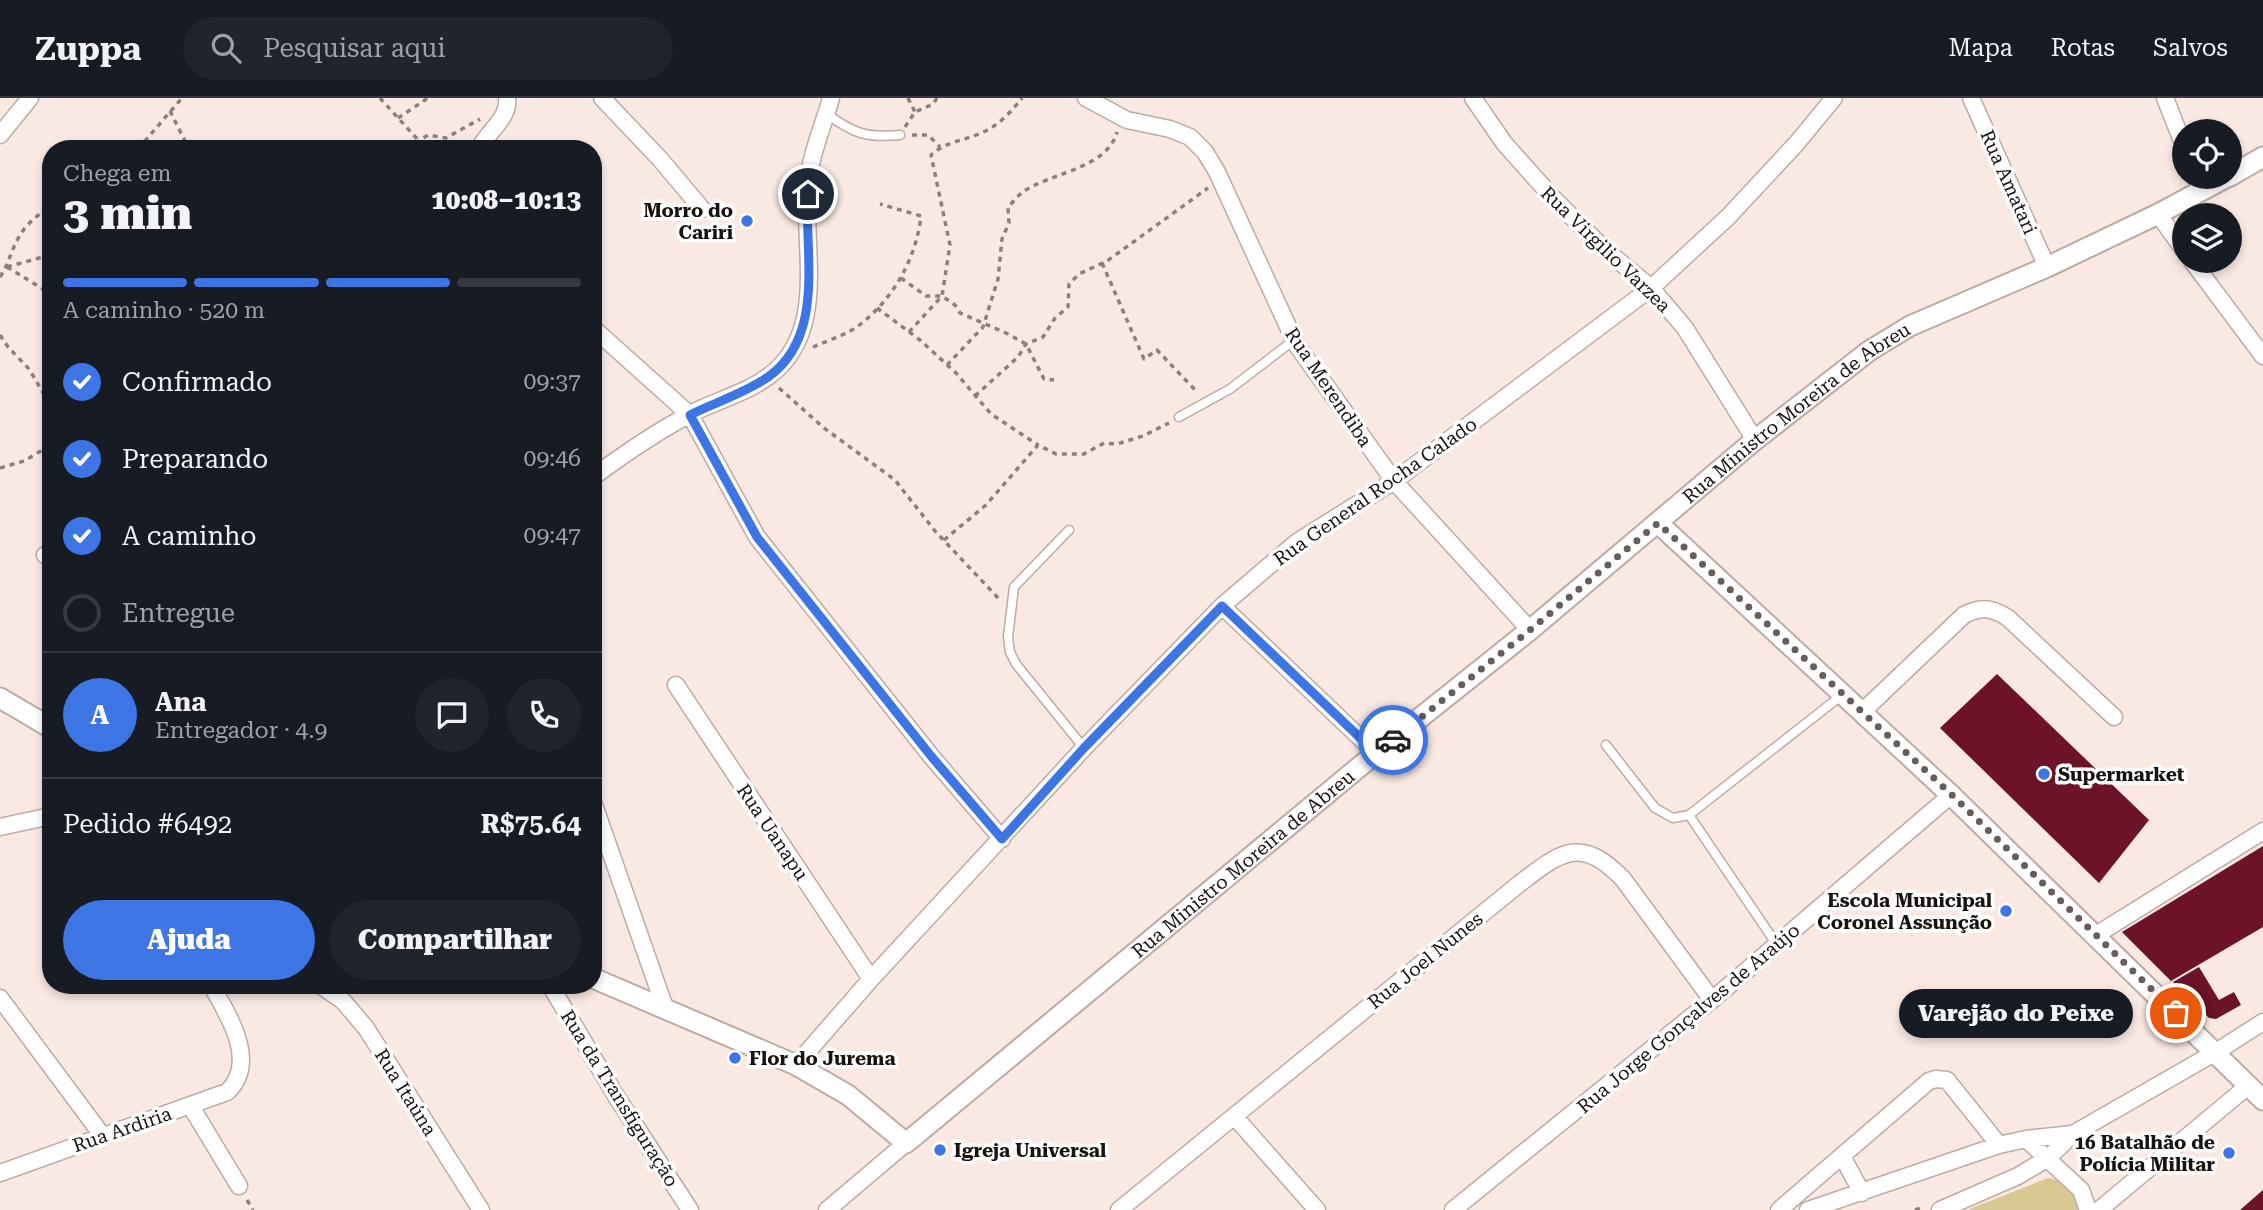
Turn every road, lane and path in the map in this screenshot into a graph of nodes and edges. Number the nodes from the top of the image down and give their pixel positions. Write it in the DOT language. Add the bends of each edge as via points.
graph roads {
  1 [pos="30,98"];
  2 [pos="182,98"];
  3 [pos="380,98"];
  4 [pos="428,98"];
  5 [pos="602,98"];
  6 [pos="908,98"];
  7 [pos="937,98"];
  8 [pos="1021,98"];
  9 [pos="1086,98"];
  10 [pos="1473,98"];
  11 [pos="1834,98"];
  12 [pos="1971,98"];
  13 [pos="2165,98"];
  14 [pos="507,101"];
  15 [pos="829,106"];
  16 [pos="170,111"];
  17 [pos="915,112"];
  18 [pos="1121,117"];
  19 [pos="398,118"];
  20 [pos="2173,119"];
  21 [pos="0,135"];
  22 [pos="900,135"];
  23 [pos="146,140"];
  24 [pos="184,140"];
  25 [pos="418,140"];
  26 [pos="420,140"];
  27 [pos="483,140"];
  28 [pos="940,147"];
  29 [pos="2263,157"];
  30 [pos="2242,168"];
  31 [pos="1221,179"];
  32 [pos="2192,189"];
  33 [pos="880,204"];
  34 [pos="702,209"];
  35 [pos="42,212"];
  36 [pos="2158,214"];
  37 [pos="2172,233"];
  38 [pos="42,260"];
  39 [pos="1102,263"];
  40 [pos="7,267"];
  41 [pos="2047,267"];
  42 [pos="2201,273"];
  43 [pos="0,277"];
  44 [pos="901,278"];
  45 [pos="42,288"];
  46 [pos="1651,288"];
  47 [pos="942,296"];
  48 [pos="877,308"];
  49 [pos="984,324"];
  50 [pos="909,332"];
  51 [pos="0,335"];
  52 [pos="602,336"];
  53 [pos="1294,340"];
  54 [pos="1026,344"];
  55 [pos="2263,356"];
  56 [pos="789,358"];
  57 [pos="947,365"];
  58 [pos="767,378"];
  59 [pos="1054,380"];
  60 [pos="42,391"];
  61 [pos="975,396"];
  62 [pos="1206,402"];
  63 [pos="690,415"];
  64 [pos="1179,418"];
  65 [pos="1755,440"];
  66 [pos="1038,445"];
  67 [pos="42,450"];
  68 [pos="0,468"];
  69 [pos="602,470"];
  70 [pos="1394,481"];
  71 [pos="1658,523"];
  72 [pos="1069,530"];
  73 [pos="944,540"];
  74 [pos="1222,606"];
  75 [pos="1011,611"];
  76 [pos="1530,630"];
  77 [pos="676,685"];
  78 [pos="1843,694"];
  79 [pos="0,698"];
  80 [pos="1862,712"];
  81 [pos="2114,717"];
  82 [pos="42,723"];
  83 [pos="1606,745"];
  84 [pos="1084,748"];
  85 [pos="1376,753"];
  86 [pos="1951,794"];
  87 [pos="1689,815"];
  88 [pos="42,818"];
  89 [pos="0,827"];
  90 [pos="602,828"];
  91 [pos="2263,831"];
  92 [pos="1002,839"];
  93 [pos="2095,935"];
  94 [pos="1777,945"];
  95 [pos="871,979"];
  96 [pos="602,982"];
  97 [pos="217,994"];
  98 [pos="333,994"];
  99 [pos="555,994"];
  100 [pos="0,998"];
  101 [pos="1712,1000"];
  102 [pos="665,1008"];
  103 [pos="2263,1022"];
  104 [pos="2216,1052"];
  105 [pos="796,1065"];
  106 [pos="2248,1086"];
  107 [pos="2263,1100"];
  108 [pos="190,1105"];
  109 [pos="1234,1116"];
  110 [pos="2073,1134"];
  111 [pos="102,1135"];
  112 [pos="2026,1139"];
  113 [pos="906,1143"];
  114 [pos="1999,1145"];
  115 [pos="1842,1156"];
  116 [pos="2048,1158"];
  117 [pos="0,1173"];
  118 [pos="239,1186"];
  119 [pos="1862,1194"];
  120 [pos="481,1210"];
  121 [pos="690,1210"];
  122 [pos="827,1210"];
  123 [pos="1119,1210"];
  124 [pos="1317,1210"];
  125 [pos="1453,1210"];
  126 [pos="1779,1210"];
  127 [pos="1808,1210"];
  128 [pos="1940,1210"];
  129 [pos="2088,1210"];
  130 [pos="2099,1210"];
  1 -- 21 [label="street"];
  2 -- 16 [label="path"];
  3 -- 19 [label="path"];
  4 -- 19 [label="path"];
  5 -- 34 [label="street"];
  6 -- 17 [label="path"];
  7 -- 17 [label="path"];
  8 -- 28 [label="path" via="1007,117 984,132"];
  9 -- 18 [label="street, Rua Merendiba"];
  10 -- 46 [label="street, Rua Virgilio Varzea" via="1504,143 1554,199"];
  11 -- 46 [label="street, Rua General Rocha Calado" via="1728,217"];
  12 -- 41 [label="street, Rua Amatari"];
  13 -- 20 [label="street"];
  14 -- 26 [label="path" via="446,138 428,135"];
  14 -- 27 [label="street" via="506,112"];
  15 -- 22 [label="lane" via="849,130 879,137"];
  15 -- 56 [label="street" via="808,178 809,287 800,336"];
  16 -- 23 [label="path"];
  16 -- 24 [label="path"];
  17 -- 22 [label="path"];
  18 -- 31 [label="street, Rua Merendiba" via="1190,138 1205,152"];
  18 -- 49 [label="path" via="1115,139 1093,161 1023,191 1008,208 998,279"];
  19 -- 25 [label="path"];
  22 -- 28 [label="path" via="928,135"];
  28 -- 47 [label="path" via="931,155 950,245"];
  29 -- 30 [label="street, Rua Ministro Moreira de Abreu"];
  31 -- 39 [label="path"];
  31 -- 53 [label="street, Rua Merendiba"];
  32 -- 36 [label="street, Rua Ministro Moreira de Abreu"];
  33 -- 44 [label="path" via="921,216 919,236"];
  35 -- 40 [label="path" via="19,235"];
  36 -- 37 [label="street"];
  36 -- 41 [label="street, Rua Ministro Moreira de Abreu"];
  38 -- 40 [label="path"];
  39 -- 54 [label="path" via="1069,284 1068,307 1043,337"];
  39 -- 62 [label="path" via="1144,359 1157,350"];
  40 -- 43 [label="path"];
  40 -- 45 [label="path"];
  41 -- 65 [label="street, Rua Ministro Moreira de Abreu" via="1910,326 1869,351"];
  42 -- 55 [label="street"];
  44 -- 47 [label="path" via="926,296"];
  44 -- 48 [label="path"];
  46 -- 65 [label="street, Rua Virgilio Varzea" via="1685,328"];
  46 -- 70 [label="street, Rua General Rocha Calado"];
  47 -- 49 [label="path" via="960,313"];
  47 -- 50 [label="path"];
  48 -- 50 [label="path"];
  48 -- 56 [label="path" via="861,324"];
  49 -- 54 [label="path"];
  49 -- 57 [label="path"];
  50 -- 57 [label="path"];
  51 -- 60 [label="path"];
  52 -- 63 [label="street"];
  53 -- 62 [label="lane"];
  53 -- 70 [label="street, Rua Merendiba"];
  54 -- 59 [label="path" via="1044,379"];
  54 -- 61 [label="path" via="1018,358"];
  56 -- 58 [label="street"];
  57 -- 61 [label="path"];
  58 -- 63 [label="street"];
  58 -- 73 [label="path" via="824,428 895,480"];
  61 -- 66 [label="path" via="990,414"];
  62 -- 64 [label="lane"];
  63 -- 69 [label="street"];
  63 -- 92 [label="street" via="757,537"];
  64 -- 66 [label="path" via="1143,436 1104,443 1084,454 1056,454"];
  65 -- 71 [label="street, Rua Ministro Moreira de Abreu"];
  66 -- 73 [label="path" via="986,505"];
  67 -- 68 [label="path"];
  70 -- 74 [label="street, Rua General Rocha Calado" via="1297,542"];
  70 -- 76 [label="street, Rua Merendiba"];
  71 -- 76 [label="street, Rua Ministro Moreira de Abreu"];
  71 -- 78 [label="street"];
  72 -- 75 [label="lane" via="1014,587"];
  73 -- 75 [label="path"];
  74 -- 84 [label="street, Rua General Rocha Calado"];
  74 -- 85 [label="street"];
  75 -- 84 [label="lane" via="1008,637 1016,664"];
  76 -- 85 [label="street, Rua Ministro Moreira de Abreu"];
  77 -- 95 [label="street, Rua Uanapu"];
  78 -- 80 [label="street"];
  78 -- 87 [label="lane"];
  79 -- 82 [label="street"];
  80 -- 81 [label="street" via="1964,615 1986,608 2008,618"];
  80 -- 86 [label="street"];
  83 -- 87 [label="lane" via="1655,808 1673,818"];
  84 -- 92 [label="street, Rua General Rocha Calado"];
  85 -- 113 [label="street, Rua Ministro Moreira de Abreu"];
  86 -- 93 [label="street"];
  86 -- 94 [label="street, Rua Jorge Gonçalves de Araújo"];
  87 -- 94 [label="lane"];
  88 -- 89 [label="street"];
  90 -- 102 [label="street"];
  91 -- 93 [label="street"];
  92 -- 95 [label="street, Rua General Rocha Calado"];
  93 -- 104 [label="street"];
  94 -- 101 [label="street, Rua Jorge Gonçalves de Araújo"];
  95 -- 105 [label="street, Rua General Rocha Calado"];
  96 -- 102 [label="street"];
  97 -- 108 [label="street, Rua Ardiria" via="237,1040 239,1078 227,1091"];
  98 -- 120 [label="street, Rua Itaúna" via="366,1028"];
  99 -- 121 [label="street, Rua da Transfiguração"];
  100 -- 111 [label="street"];
  101 -- 109 [label="street, Rua Joel Nunes" via="1623,878 1608,863 1584,852 1565,853 1519,884"];
  101 -- 125 [label="street, Rua Jorge Gonçalves de Araújo"];
  102 -- 105 [label="street"];
  103 -- 104 [label="street"];
  104 -- 106 [label="street"];
  104 -- 110 [label="street"];
  105 -- 113 [label="street" via="848,1095"];
  106 -- 107 [label="street"];
  106 -- 130 [label="street"];
  108 -- 111 [label="street, Rua Ardiria"];
  108 -- 118 [label="street"];
  109 -- 123 [label="street, Rua Joel Nunes"];
  109 -- 124 [label="street"];
  110 -- 112 [label="street"];
  110 -- 116 [label="street"];
  111 -- 117 [label="street, Rua Ardiria"];
  112 -- 114 [label="street"];
  112 -- 116 [label="street"];
  113 -- 122 [label="street, Rua Ministro Moreira de Abreu"];
  114 -- 115 [label="street" via="1947,1080 1936,1079 1928,1081"];
  114 -- 119 [label="street"];
  115 -- 119 [label="street"];
  115 -- 126 [label="street"];
  116 -- 128 [label="street"];
  116 -- 129 [label="street" via="2081,1190"];
  119 -- 127 [label="street"];
}
